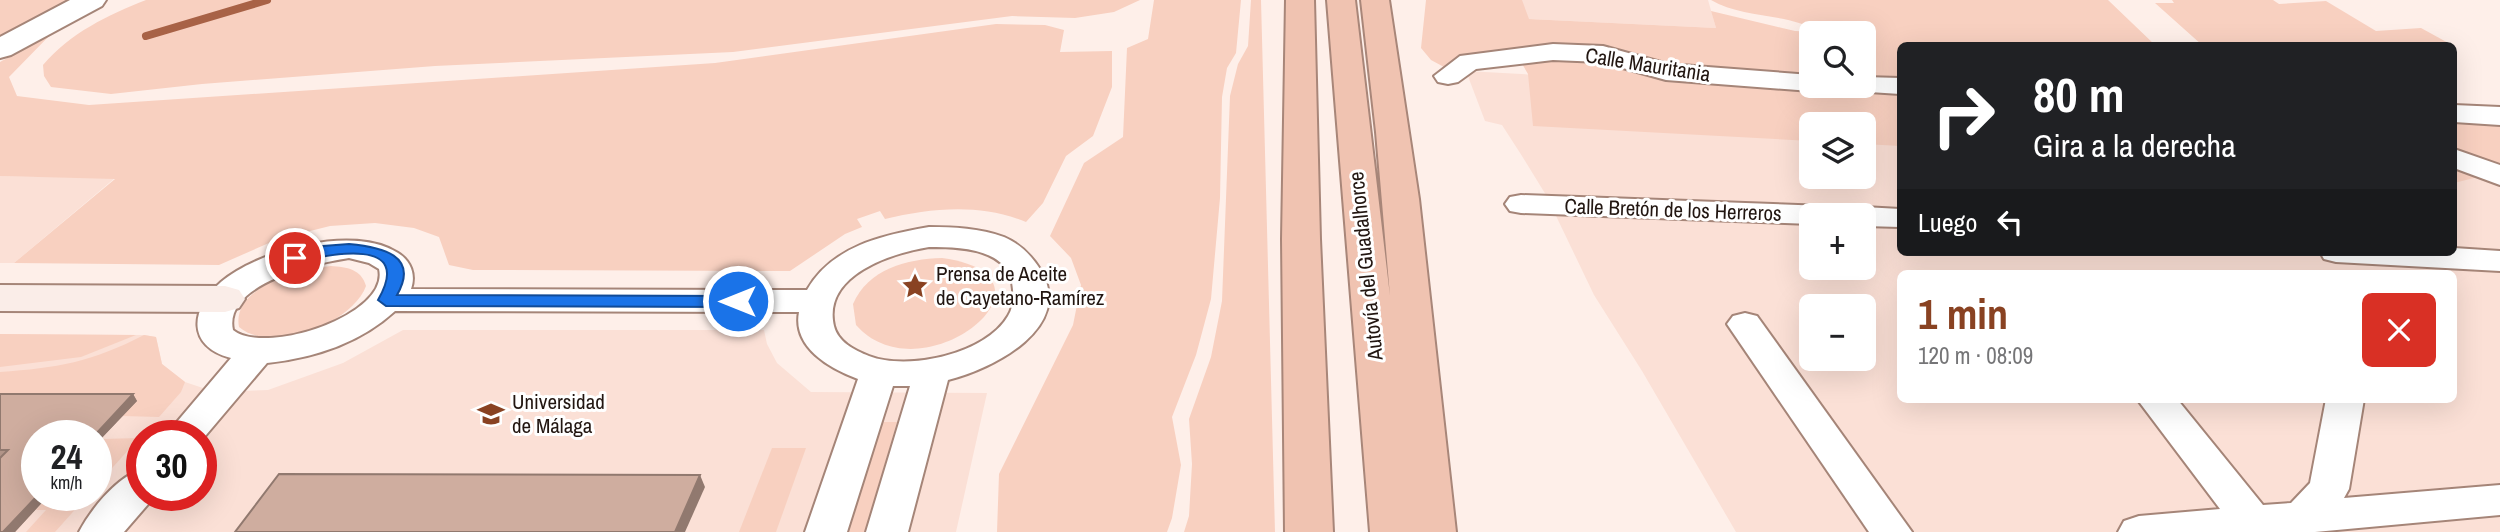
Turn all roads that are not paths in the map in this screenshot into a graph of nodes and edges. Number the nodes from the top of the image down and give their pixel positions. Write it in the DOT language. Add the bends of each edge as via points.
graph roads {
  1 [pos="92,0"];
  2 [pos="1288,0"];
  3 [pos="1300,0"];
  4 [pos="1341,0"];
  5 [pos="1375,0"];
  6 [pos="0,49"];
  7 [pos="1448,76"];
  8 [pos="1799,82"];
  9 [pos="1876,85"];
  10 [pos="1897,86"];
  11 [pos="2457,114"];
  12 [pos="2500,116"];
  13 [pos="2457,159"];
  14 [pos="2500,176"];
  15 [pos="1521,204"];
  16 [pos="1301,207"];
  17 [pos="1799,214"];
  18 [pos="1876,217"];
  19 [pos="1897,218"];
  20 [pos="2362,256"];
  21 [pos="2500,261"];
  22 [pos="2420,265"];
  23 [pos="0,298"];
  24 [pos="225,299"];
  25 [pos="386,300"];
  26 [pos="817,301"];
  27 [pos="1745,324"];
  28 [pos="257,351"];
  29 [pos="879,372"];
  30 [pos="932,372"];
  31 [pos="2159,403"];
  32 [pos="2344,403"];
  33 [pos="198,420"];
  34 [pos="2500,500"];
  35 [pos="126,502"];
  36 [pos="2303,516"];
  37 [pos="2253,523"];
  38 [pos="100,532"];
  39 [pos="826,532"];
  40 [pos="887,532"];
  41 [pos="1309,532"];
  42 [pos="1394,532"];
  43 [pos="1432,532"];
  44 [pos="1891,532"];
  45 [pos="2139,532"];
  1 -- 6 [label="street"];
  2 -- 16 [label="highway"];
  3 -- 16 [label="highway"];
  4 -- 42 [label="highway, Autovía del Guadalhorce"];
  5 -- 43 [label="highway" via="1404,233"];
  7 -- 8 [label="street, Calle Mauritania" via="1469,62 1553,52 1603,54 1666,72"];
  9 -- 10 [label="street"];
  11 -- 12 [label="street"];
  13 -- 14 [label="street"];
  15 -- 17 [label="street, Calle Bretón de los Herreros"];
  16 -- 41 [label="highway"];
  18 -- 19 [label="street"];
  20 -- 22 [label="street"];
  21 -- 22 [label="street"];
  23 -- 24 [label="main road"];
  24 -- 25 [label="street" via="267,269 314,253 349,248 372,251 397,268 396,283"];
  24 -- 28 [label="street" via="214,318 216,335 230,347"];
  25 -- 26 [label="street"];
  25 -- 28 [label="street" via="370,315 316,342"];
  26 -- 29 [label="street" via="817,335 830,352 851,365"];
  26 -- 30 [label="street" via="837,274 862,256 894,243 962,237 993,245 1016,258 1030,277 1032,299 1023,322 1001,344 970,361"];
  27 -- 44 [label="street"];
  28 -- 33 [label="street"];
  29 -- 30 [label="street"];
  29 -- 39 [label="street"];
  30 -- 40 [label="street"];
  31 -- 37 [label="street"];
  32 -- 36 [label="street" via="2329,489"];
  34 -- 36 [label="street"];
  35 -- 38 [label="street"];
  36 -- 37 [label="street"];
  37 -- 45 [label="street"];
}
